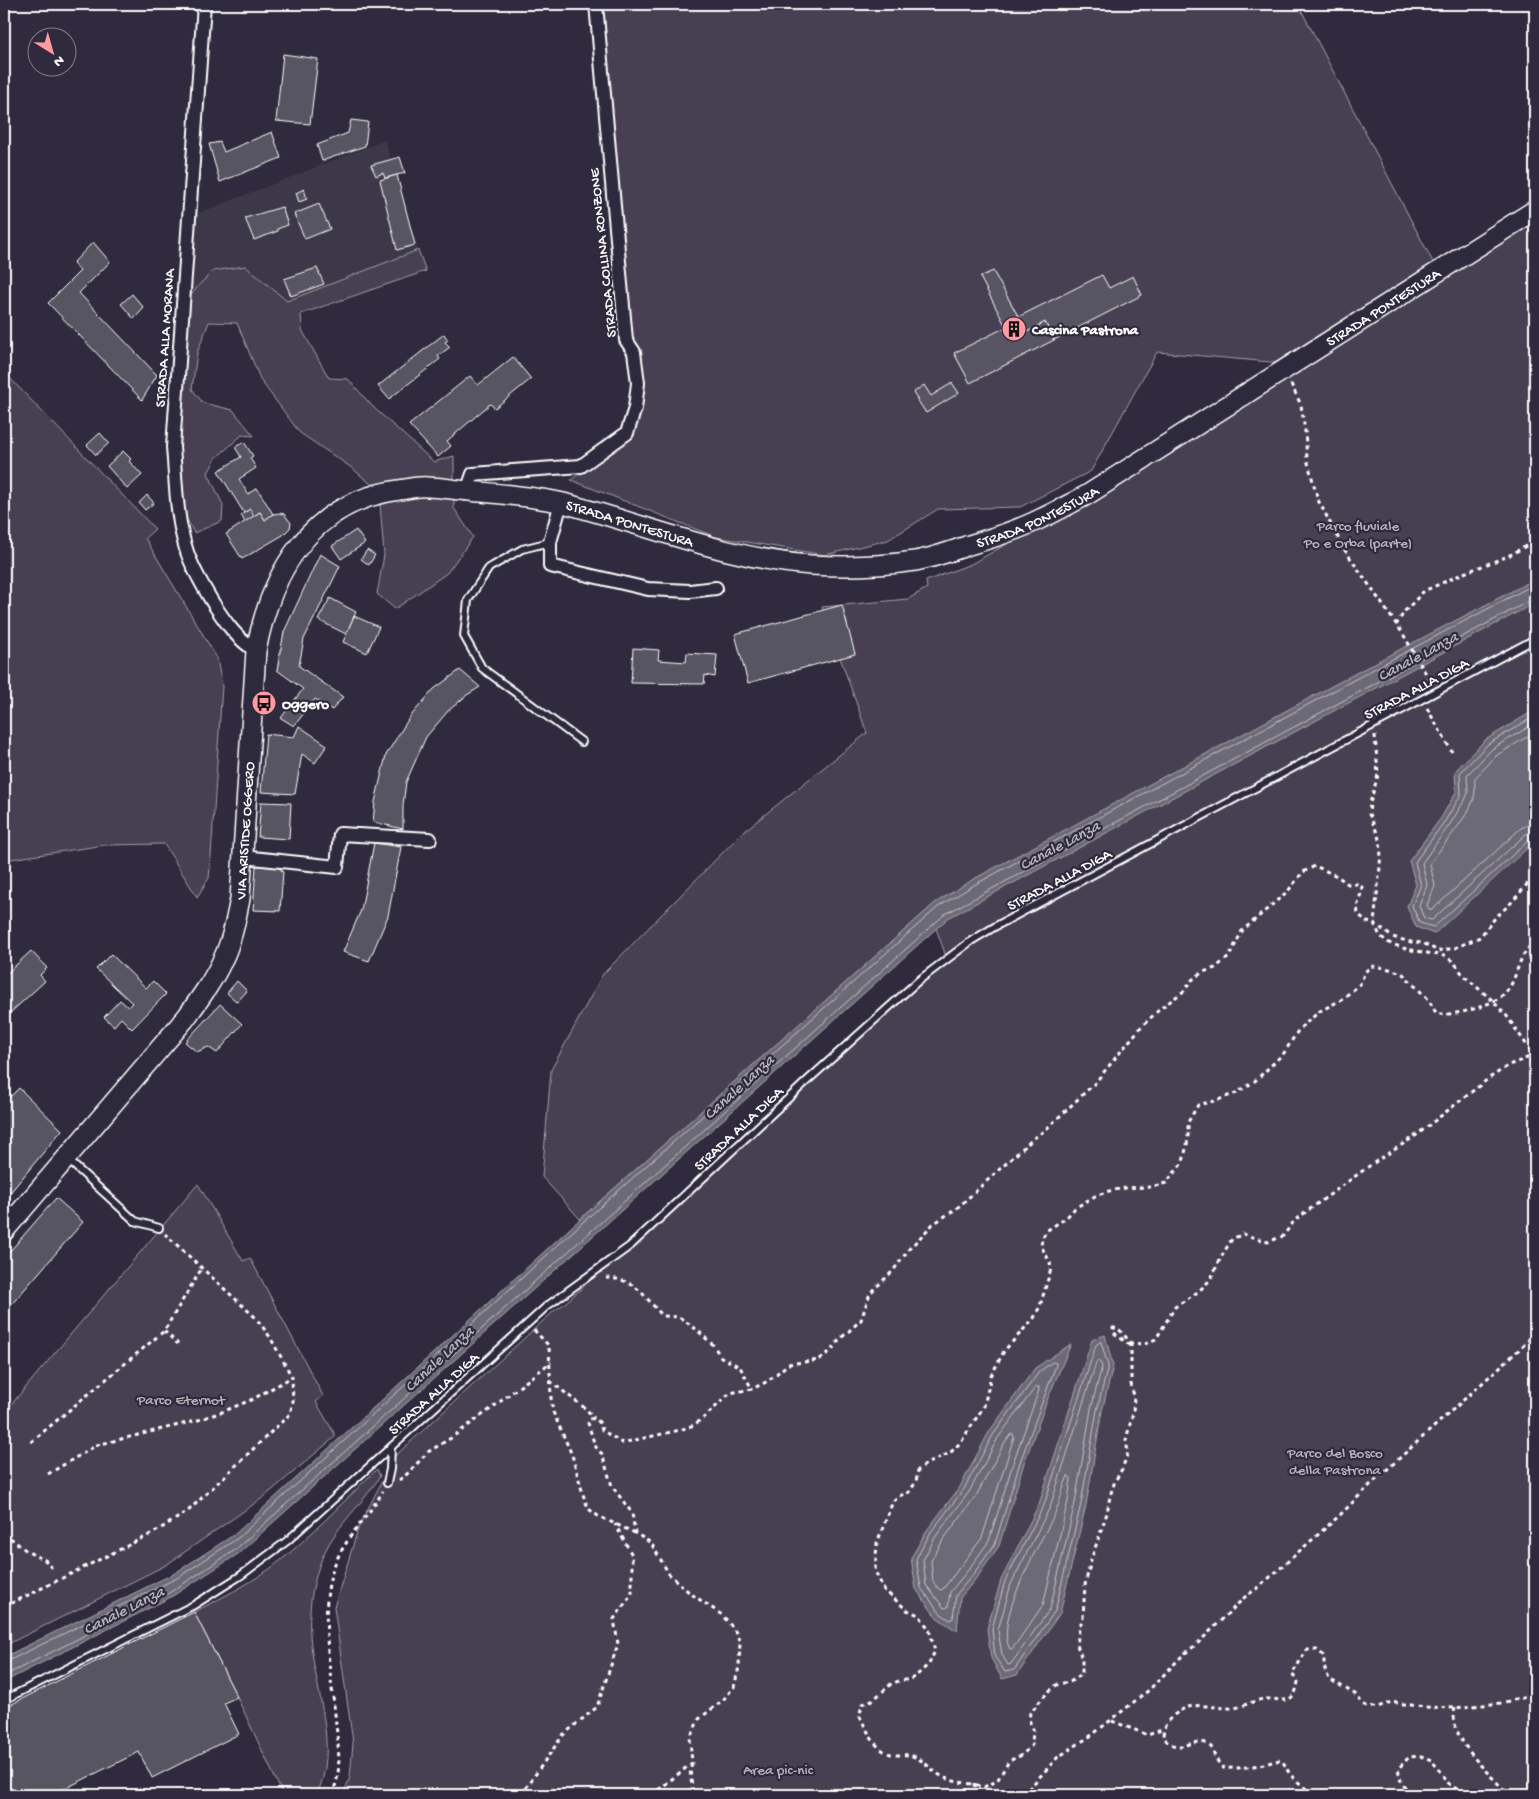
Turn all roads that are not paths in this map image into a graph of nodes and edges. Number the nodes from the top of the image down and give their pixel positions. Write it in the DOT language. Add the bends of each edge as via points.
graph roads {
  1 [pos="204,4"];
  2 [pos="596,4"];
  3 [pos="1535,210"];
  4 [pos="467,491"];
  5 [pos="561,503"];
  6 [pos="550,542"];
  7 [pos="716,588"];
  8 [pos="1535,639"];
  9 [pos="256,651"];
  10 [pos="582,742"];
  11 [pos="430,838"];
  12 [pos="243,857"];
  13 [pos="66,1158"];
  14 [pos="159,1228"];
  15 [pos="4,1231"];
  16 [pos="391,1447"];
  17 [pos="387,1483"];
  18 [pos="4,1700"];
  1 -- 9 [label="street, STRADA ALLA MORANA" via="173,447 179,515 187,553 223,619 238,638"];
  2 -- 4 [label="street, STRADA COLLINA RONZONE" via="626,340 634,352 638,383 635,408 627,433 581,466 474,474"];
  3 -- 5 [label="main road, STRADA PONTESTURA" via="1086,495 1047,516 998,536 916,561 848,567 759,558"];
  4 -- 5 [label="main road, STRADA PONTESTURA"];
  4 -- 9 [label="main road, VIA ARISTIDE OGGERO" via="426,486 388,492 348,505 330,516 289,560 262,620"];
  5 -- 6 [label="street"];
  6 -- 7 [label="street" via="550,566 648,589 690,591"];
  6 -- 10 [label="lane" via="522,548 490,568 468,600 464,636 482,668"];
  8 -- 16 [label="lane, STRADA ALLA DIGA" via="971,941 918,981 630,1246 547,1306"];
  9 -- 12 [label="main road, VIA ARISTIDE OGGERO"];
  11 -- 12 [label="street" via="340,834 336,867"];
  12 -- 13 [label="main road, VIA ARISTIDE OGGERO" via="234,927 223,959 207,988 185,1019"];
  13 -- 14 [label="lane" via="135,1221"];
  13 -- 15 [label="main road, VIA ARISTIDE OGGERO"];
  16 -- 17 [label="lane"];
  16 -- 18 [label="lane, STRADA ALLA DIGA" via="287,1541 240,1576 194,1605"];
}
